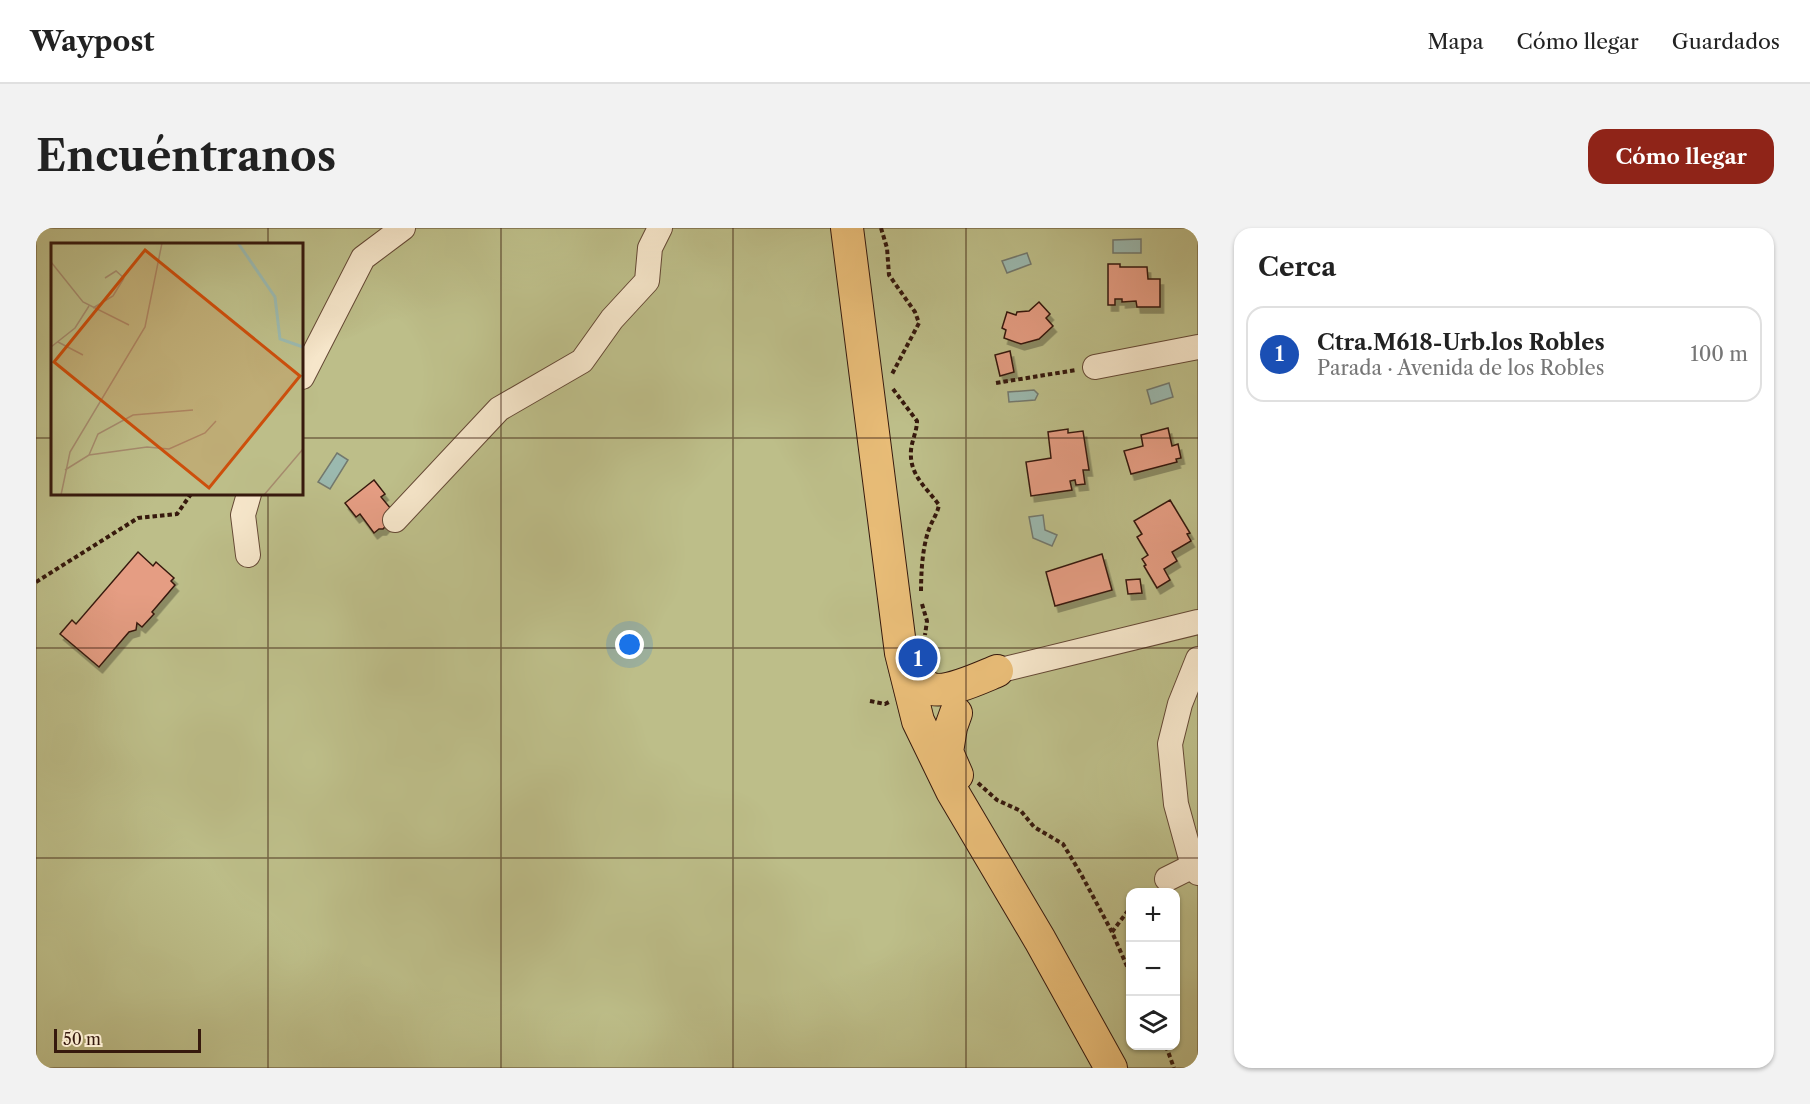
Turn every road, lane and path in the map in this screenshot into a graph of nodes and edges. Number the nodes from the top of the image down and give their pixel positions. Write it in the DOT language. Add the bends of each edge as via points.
graph roads {
  1 [pos="403,228"];
  2 [pos="660,228"];
  3 [pos="847,228"];
  4 [pos="881,228"];
  5 [pos="1198,346"];
  6 [pos="1095,367"];
  7 [pos="303,375"];
  8 [pos="996,383"];
  9 [pos="189,495"];
  10 [pos="249,495"];
  11 [pos="395,520"];
  12 [pos="249,555"];
  13 [pos="36,582"];
  14 [pos="1198,622"];
  15 [pos="913,646"];
  16 [pos="1198,659"];
  17 [pos="998,671"];
  18 [pos="953,701"];
  19 [pos="918,721"];
  20 [pos="970,778"];
  21 [pos="1195,870"];
  22 [pos="999,872"];
  23 [pos="1167,879"];
  24 [pos="1126,914"];
  25 [pos="1112,932"];
  26 [pos="1126,962"];
  27 [pos="1167,1050"];
  28 [pos="1111,1068"];
  29 [pos="1174,1068"];
  1 -- 7 [label="street" via="363,258"];
  2 -- 11 [label="street" via="651,248 647,281 612,319 582,361 498,409"];
  3 -- 15 [label="main road"];
  4 -- 15 [label="path" via="889,275 919,323 891,377 892,387 917,421 910,452 912,468 939,505 928,530 921,585 927,621"];
  5 -- 6 [label="street"];
  6 -- 8 [label="path"];
  9 -- 13 [label="path" via="177,514 138,518"];
  10 -- 12 [label="street" via="243,515"];
  14 -- 17 [label="street"];
  15 -- 18 [label="main road" via="917,677"];
  15 -- 19 [label="main road"];
  16 -- 21 [label="street" via="1180,704 1170,744 1176,804"];
  17 -- 18 [label="main road"];
  18 -- 19 [label="main road" via="939,721"];
  18 -- 22 [label="main road" via="947,752"];
  19 -- 22 [label="main road"];
  20 -- 25 [label="path" via="1063,844"];
  21 -- 23 [label="street"];
  22 -- 28 [label="main road"];
  24 -- 25 [label="path"];
  25 -- 26 [label="path"];
  27 -- 29 [label="path"];
}
